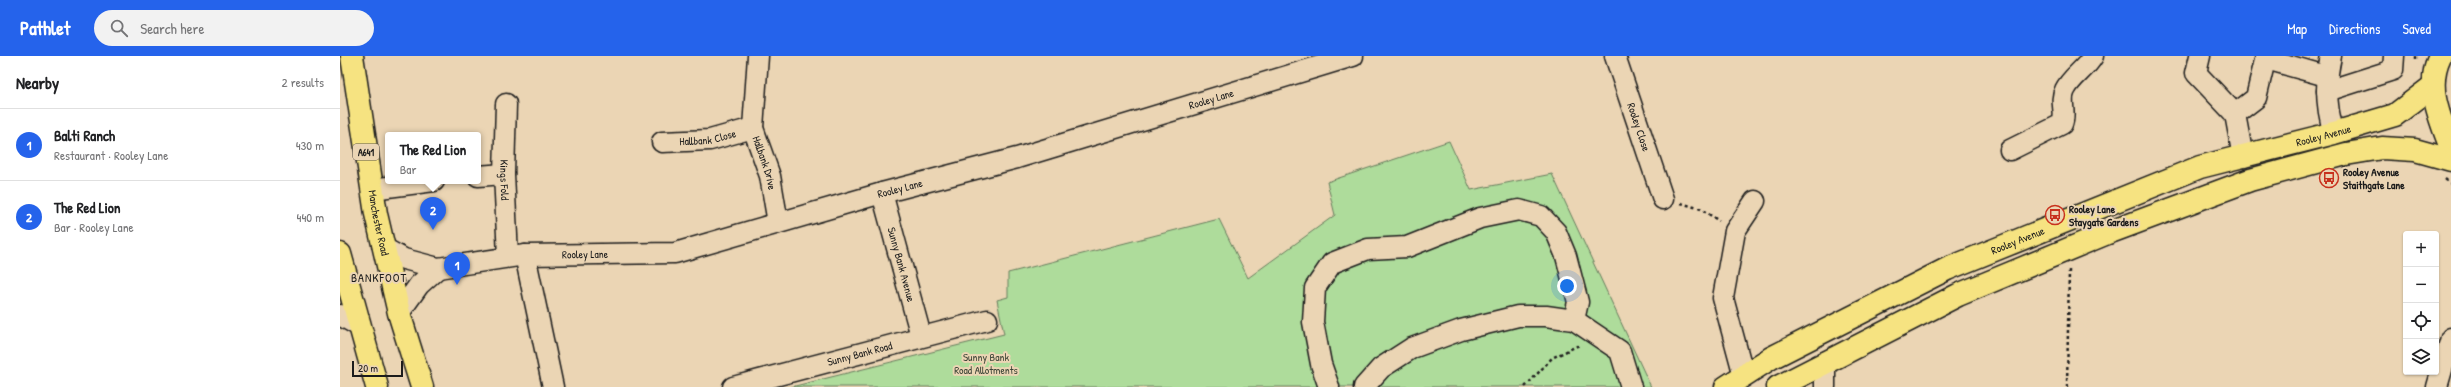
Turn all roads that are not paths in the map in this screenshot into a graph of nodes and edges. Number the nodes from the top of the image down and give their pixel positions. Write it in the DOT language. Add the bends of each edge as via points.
graph roads {
  1 [pos="352,56"];
  2 [pos="758,56"];
  3 [pos="1353,56"];
  4 [pos="1615,56"];
  5 [pos="2093,56"];
  6 [pos="2200,56"];
  7 [pos="2331,56"];
  8 [pos="2394,56"];
  9 [pos="2266,58"];
  10 [pos="1320,60"];
  11 [pos="2435,67"];
  12 [pos="2327,83"];
  13 [pos="506,104"];
  14 [pos="2235,114"];
  15 [pos="753,128"];
  16 [pos="2334,133"];
  17 [pos="662,142"];
  18 [pos="2451,148"];
  19 [pos="2010,150"];
  20 [pos="2243,158"];
  21 [pos="2445,167"];
  22 [pos="504,174"];
  23 [pos="481,176"];
  24 [pos="411,184"];
  25 [pos="372,189"];
  26 [pos="882,193"];
  27 [pos="1663,199"];
  28 [pos="1755,201"];
  29 [pos="778,223"];
  30 [pos="384,248"];
  31 [pos="340,254"];
  32 [pos="516,256"];
  33 [pos="438,268"];
  34 [pos="399,313"];
  35 [pos="340,315"];
  36 [pos="987,320"];
  37 [pos="1574,320"];
  38 [pos="359,326"];
  39 [pos="920,336"];
  40 [pos="2451,338"];
  41 [pos="1825,362"];
  42 [pos="793,379"];
  43 [pos="1735,381"];
  44 [pos="377,387"];
  45 [pos="422,387"];
  46 [pos="553,387"];
  47 [pos="733,387"];
  48 [pos="1329,387"];
  49 [pos="1364,387"];
  50 [pos="1631,387"];
  51 [pos="1778,387"];
  52 [pos="1825,387"];
  53 [pos="2437,387"];
  1 -- 25 [label="main road, Manchester Road / A641"];
  2 -- 15 [label="street, Hallbank Drive"];
  3 -- 10 [label="street, Rooley Lane"];
  4 -- 27 [label="street, Rooley Close"];
  5 -- 19 [label="street" via="2064,90 2061,101 2064,118 2062,124"];
  6 -- 14 [label="street" via="2196,73"];
  7 -- 12 [label="street"];
  8 -- 12 [label="street" via="2393,70"];
  9 -- 12 [label="street"];
  9 -- 14 [label="street" via="2256,98"];
  10 -- 26 [label="street, Rooley Lane" via="1017,158"];
  11 -- 16 [label="main road, Rooley Avenue" via="2395,115"];
  11 -- 18 [label="main road" via="2438,112"];
  12 -- 16 [label="street" via="2329,117"];
  13 -- 22 [label="street, Kings Fold"];
  14 -- 20 [label="street"];
  15 -- 17 [label="street, Hallbank Close" via="710,140"];
  15 -- 29 [label="street, Hallbank Drive" via="770,176"];
  16 -- 20 [label="main road, Rooley Avenue"];
  20 -- 43 [label="main road, Rooley Avenue" via="2200,168 1947,269 1772,358"];
  21 -- 41 [label="main road, Rooley Avenue" via="2399,148 2374,149 2346,154 2238,184 1958,295"];
  22 -- 23 [label="street"];
  22 -- 32 [label="street, Kings Fold"];
  24 -- 25 [label="street"];
  25 -- 30 [label="main road, Manchester Road / A641"];
  26 -- 29 [label="street, Rooley Lane"];
  26 -- 39 [label="street, Sunny Bank Avenue"];
  28 -- 43 [label="street" via="1735,231 1723,298"];
  29 -- 32 [label="street, Rooley Lane" via="676,252"];
  30 -- 33 [label="street, Rooley Lane" via="404,259"];
  30 -- 34 [label="main road, Manchester Road / A641"];
  31 -- 38 [label="main road"];
  32 -- 33 [label="street, Rooley Lane"];
  32 -- 46 [label="street, Kings Fold"];
  33 -- 34 [label="street" via="418,285"];
  34 -- 45 [label="main road, Manchester Road / A641"];
  35 -- 38 [label="street"];
  36 -- 39 [label="street, Sunny Bank Road"];
  37 -- 48 [label="street" via="1578,302 1566,256 1556,232 1541,216 1519,210 1480,218 1407,247 1368,249 1332,263 1315,288 1313,322 1321,364"];
  37 -- 49 [label="street" via="1518,316 1461,330 1412,348 1381,368"];
  37 -- 50 [label="street" via="1620,351"];
  38 -- 44 [label="main road"];
  39 -- 42 [label="street, Sunny Bank Road"];
  40 -- 53 [label="street"];
  41 -- 51 [label="main road, Rooley Avenue"];
  41 -- 52 [label="street"];
  42 -- 47 [label="street, Sunny Bank Road"];
}
